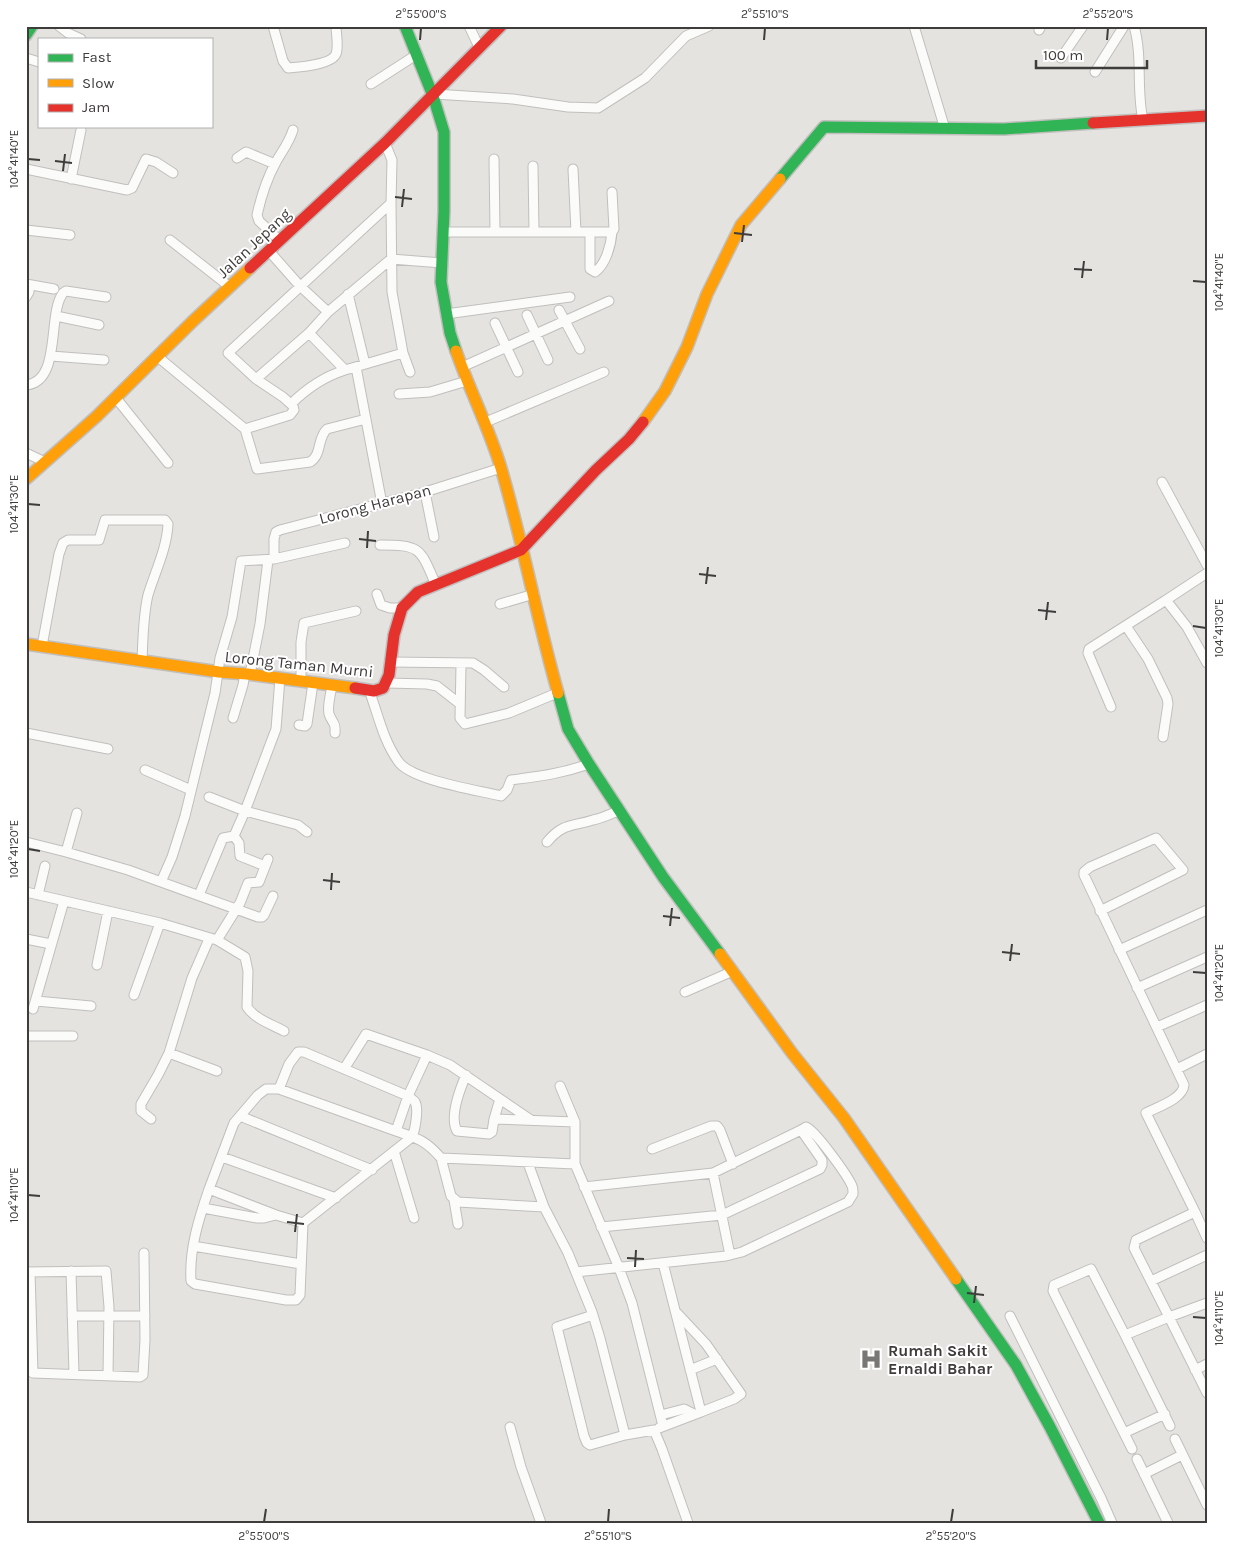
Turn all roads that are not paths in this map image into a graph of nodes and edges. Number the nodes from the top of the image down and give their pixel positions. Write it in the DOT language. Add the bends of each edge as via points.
graph roads {
  1 [pos="32,26"];
  2 [pos="59,26"];
  3 [pos="274,26"];
  4 [pos="336,26"];
  5 [pos="406,26"];
  6 [pos="469,26"];
  7 [pos="501,26"];
  8 [pos="709,26"];
  9 [pos="914,26"];
  10 [pos="1083,26"];
  11 [pos="1124,26"];
  12 [pos="1134,26"];
  13 [pos="26,36"];
  14 [pos="79,38"];
  15 [pos="479,47"];
  16 [pos="416,55"];
  17 [pos="26,58"];
  18 [pos="1061,58"];
  19 [pos="38,62"];
  20 [pos="1095,72"];
  21 [pos="371,84"];
  22 [pos="433,95"];
  23 [pos="1202,116"];
  24 [pos="1143,120"];
  25 [pos="945,128"];
  26 [pos="81,130"];
  27 [pos="293,130"];
  28 [pos="384,143"];
  29 [pos="237,158"];
  30 [pos="494,159"];
  31 [pos="275,164"];
  32 [pos="533,166"];
  33 [pos="573,168"];
  34 [pos="26,169"];
  35 [pos="174,173"];
  36 [pos="71,179"];
  37 [pos="612,192"];
  38 [pos="392,202"];
  39 [pos="26,230"];
  40 [pos="443,232"];
  41 [pos="495,232"];
  42 [pos="534,232"];
  43 [pos="576,232"];
  44 [pos="590,232"];
  45 [pos="612,232"];
  46 [pos="70,235"];
  47 [pos="170,240"];
  48 [pos="280,241"];
  49 [pos="269,250"];
  50 [pos="391,259"];
  51 [pos="442,263"];
  52 [pos="28,285"];
  53 [pos="300,286"];
  54 [pos="230,287"];
  55 [pos="54,288"];
  56 [pos="348,294"];
  57 [pos="26,297"];
  58 [pos="106,297"];
  59 [pos="570,297"];
  60 [pos="609,301"];
  61 [pos="559,310"];
  62 [pos="328,312"];
  63 [pos="446,314"];
  64 [pos="527,315"];
  65 [pos="56,316"];
  66 [pos="565,320"];
  67 [pos="495,323"];
  68 [pos="99,325"];
  69 [pos="309,333"];
  70 [pos="535,334"];
  71 [pos="506,347"];
  72 [pos="580,349"];
  73 [pos="403,354"];
  74 [pos="51,356"];
  75 [pos="158,357"];
  76 [pos="104,360"];
  77 [pos="548,360"];
  78 [pos="360,366"];
  79 [pos="462,367"];
  80 [pos="345,370"];
  81 [pos="410,372"];
  82 [pos="518,372"];
  83 [pos="604,372"];
  84 [pos="256,379"];
  85 [pos="467,381"];
  86 [pos="26,385"];
  87 [pos="399,394"];
  88 [pos="116,398"];
  89 [pos="291,404"];
  90 [pos="366,420"];
  91 [pos="486,422"];
  92 [pos="245,429"];
  93 [pos="26,453"];
  94 [pos="45,462"];
  95 [pos="168,463"];
  96 [pos="500,468"];
  97 [pos="26,479"];
  98 [pos="1162,482"];
  99 [pos="425,492"];
  100 [pos="382,504"];
  101 [pos="434,537"];
  102 [pos="345,543"];
  103 [pos="380,545"];
  104 [pos="521,550"];
  105 [pos="271,560"];
  106 [pos="1207,565"];
  107 [pos="1207,573"];
  108 [pos="436,585"];
  109 [pos="377,594"];
  110 [pos="534,594"];
  111 [pos="1166,600"];
  112 [pos="500,604"];
  113 [pos="402,608"];
  114 [pos="356,611"];
  115 [pos="1126,626"];
  116 [pos="26,644"];
  117 [pos="42,646"];
  118 [pos="142,661"];
  119 [pos="390,662"];
  120 [pos="1207,663"];
  121 [pos="461,664"];
  122 [pos="219,672"];
  123 [pos="248,674"];
  124 [pos="280,678"];
  125 [pos="301,681"];
  126 [pos="313,683"];
  127 [pos="387,683"];
  128 [pos="332,685"];
  129 [pos="504,687"];
  130 [pos="369,690"];
  131 [pos="557,693"];
  132 [pos="460,704"];
  133 [pos="1111,707"];
  134 [pos="233,718"];
  135 [pos="299,726"];
  136 [pos="26,733"];
  137 [pos="335,733"];
  138 [pos="1163,737"];
  139 [pos="108,749"];
  140 [pos="589,764"];
  141 [pos="145,770"];
  142 [pos="191,790"];
  143 [pos="209,797"];
  144 [pos="620,810"];
  145 [pos="245,811"];
  146 [pos="77,813"];
  147 [pos="307,832"];
  148 [pos="234,836"];
  149 [pos="26,842"];
  150 [pos="547,842"];
  151 [pos="66,852"];
  152 [pos="45,866"];
  153 [pos="161,882"];
  154 [pos="26,892"];
  155 [pos="38,895"];
  156 [pos="199,895"];
  157 [pos="273,896"];
  158 [pos="64,901"];
  159 [pos="236,909"];
  160 [pos="1207,910"];
  161 [pos="108,911"];
  162 [pos="1100,911"];
  163 [pos="160,923"];
  164 [pos="26,939"];
  165 [pos="213,939"];
  166 [pos="51,944"];
  167 [pos="1119,950"];
  168 [pos="1207,957"];
  169 [pos="98,965"];
  170 [pos="733,971"];
  171 [pos="1138,988"];
  172 [pos="685,992"];
  173 [pos="134,995"];
  174 [pos="1207,1005"];
  175 [pos="91,1006"];
  176 [pos="1157,1027"];
  177 [pos="284,1030"];
  178 [pos="26,1036"];
  179 [pos="73,1036"];
  180 [pos="168,1053"];
  181 [pos="1207,1054"];
  182 [pos="427,1055"];
  183 [pos="344,1069"];
  184 [pos="1177,1070"];
  185 [pos="217,1071"];
  186 [pos="466,1075"];
  187 [pos="560,1086"];
  188 [pos="279,1090"];
  189 [pos="408,1096"];
  190 [pos="500,1099"];
  191 [pos="240,1116"];
  192 [pos="150,1119"];
  193 [pos="494,1119"];
  194 [pos="531,1120"];
  195 [pos="576,1122"];
  196 [pos="801,1130"];
  197 [pos="396,1131"];
  198 [pos="412,1137"];
  199 [pos="652,1149"];
  200 [pos="394,1151"];
  201 [pos="222,1156"];
  202 [pos="441,1158"];
  203 [pos="528,1163"];
  204 [pos="575,1164"];
  205 [pos="733,1164"];
  206 [pos="372,1170"];
  207 [pos="713,1173"];
  208 [pos="584,1187"];
  209 [pos="209,1189"];
  210 [pos="336,1198"];
  211 [pos="454,1200"];
  212 [pos="544,1206"];
  213 [pos="203,1208"];
  214 [pos="1195,1212"];
  215 [pos="276,1215"];
  216 [pos="722,1215"];
  217 [pos="414,1218"];
  218 [pos="303,1223"];
  219 [pos="458,1224"];
  220 [pos="601,1227"];
  221 [pos="1207,1238"];
  222 [pos="193,1246"];
  223 [pos="144,1253"];
  224 [pos="730,1255"];
  225 [pos="1207,1255"];
  226 [pos="663,1263"];
  227 [pos="301,1264"];
  228 [pos="619,1268"];
  229 [pos="70,1271"];
  230 [pos="28,1272"];
  231 [pos="576,1272"];
  232 [pos="1151,1281"];
  233 [pos="1207,1303"];
  234 [pos="676,1312"];
  235 [pos="593,1315"];
  236 [pos="72,1316"];
  237 [pos="109,1316"];
  238 [pos="145,1316"];
  239 [pos="1010,1316"];
  240 [pos="1169,1317"];
  241 [pos="1125,1335"];
  242 [pos="717,1360"];
  243 [pos="1207,1364"];
  244 [pos="690,1370"];
  245 [pos="1195,1370"];
  246 [pos="74,1374"];
  247 [pos="108,1375"];
  248 [pos="1207,1393"];
  249 [pos="698,1413"];
  250 [pos="1165,1414"];
  251 [pos="661,1415"];
  252 [pos="663,1426"];
  253 [pos="1170,1426"];
  254 [pos="510,1427"];
  255 [pos="654,1430"];
  256 [pos="1124,1434"];
  257 [pos="625,1435"];
  258 [pos="1175,1439"];
  259 [pos="1132,1449"];
  260 [pos="1182,1455"];
  261 [pos="1137,1459"];
  262 [pos="1144,1474"];
  263 [pos="1207,1506"];
  264 [pos="541,1523"];
  265 [pos="688,1523"];
  266 [pos="1099,1523"];
  267 [pos="1112,1523"];
  268 [pos="1168,1523"];
  1 -- 13 [label="main road"];
  2 -- 14 [label="street"];
  3 -- 4 [label="street" via="278,48 288,68 312,66 336,55"];
  5 -- 16 [label="main road"];
  6 -- 15 [label="street"];
  7 -- 15 [label="main road, Jalan Jepang"];
  8 -- 22 [label="street" via="686,36 645,78 598,108"];
  9 -- 25 [label="street"];
  10 -- 18 [label="street"];
  11 -- 20 [label="street"];
  12 -- 24 [label="street"];
  15 -- 22 [label="main road, Jalan Jepang"];
  16 -- 21 [label="street"];
  16 -- 22 [label="main road"];
  17 -- 19 [label="street"];
  22 -- 28 [label="main road, Jalan Jepang"];
  22 -- 40 [label="main road" via="445,145"];
  23 -- 24 [label="main road"];
  24 -- 25 [label="main road" via="1004,129"];
  25 -- 104 [label="main road" via="824,127 741,224 666,391 629,439"];
  26 -- 36 [label="street"];
  27 -- 31 [label="street"];
  28 -- 38 [label="street" via="392,160"];
  28 -- 48 [label="main road, Jalan Jepang"];
  29 -- 31 [label="street" via="246,152"];
  30 -- 41 [label="street"];
  31 -- 48 [label="street" via="257,215"];
  32 -- 42 [label="street"];
  33 -- 43 [label="street"];
  34 -- 36 [label="street"];
  35 -- 36 [label="street" via="146,159 130,190"];
  37 -- 45 [label="street"];
  38 -- 50 [label="street"];
  38 -- 53 [label="street"];
  39 -- 46 [label="street"];
  40 -- 41 [label="street"];
  40 -- 51 [label="main road"];
  41 -- 42 [label="street"];
  42 -- 43 [label="street"];
  43 -- 44 [label="street"];
  44 -- 45 [label="street"];
  44 -- 45 [label="street" via="590,269 595,272 607,254"];
  47 -- 54 [label="street"];
  48 -- 49 [label="main road, Jalan Jepang"];
  49 -- 53 [label="street"];
  49 -- 54 [label="main road, Jalan Jepang"];
  50 -- 51 [label="street"];
  50 -- 56 [label="street"];
  50 -- 73 [label="street" via="392,292"];
  51 -- 63 [label="main road"];
  52 -- 55 [label="street"];
  52 -- 57 [label="street"];
  53 -- 62 [label="street"];
  53 -- 84 [label="street" via="228,353"];
  54 -- 75 [label="main road, Jalan Jepang"];
  56 -- 62 [label="street"];
  56 -- 78 [label="street"];
  58 -- 65 [label="street" via="66,291 60,296"];
  59 -- 63 [label="street"];
  60 -- 66 [label="street"];
  61 -- 66 [label="street"];
  62 -- 69 [label="street"];
  63 -- 79 [label="main road"];
  64 -- 70 [label="street"];
  65 -- 68 [label="street"];
  65 -- 74 [label="street"];
  66 -- 70 [label="street"];
  66 -- 72 [label="street"];
  67 -- 71 [label="street"];
  69 -- 80 [label="street"];
  69 -- 84 [label="street"];
  70 -- 71 [label="street"];
  70 -- 77 [label="street"];
  71 -- 79 [label="street"];
  71 -- 82 [label="street"];
  73 -- 78 [label="street"];
  73 -- 81 [label="street"];
  74 -- 76 [label="street"];
  74 -- 86 [label="street" via="41,376"];
  75 -- 88 [label="main road, Jalan Jepang"];
  75 -- 92 [label="street"];
  78 -- 80 [label="street"];
  78 -- 90 [label="street"];
  79 -- 85 [label="main road"];
  80 -- 89 [label="street" via="317,382"];
  83 -- 91 [label="street"];
  84 -- 89 [label="street"];
  85 -- 87 [label="street" via="430,392"];
  85 -- 91 [label="main road"];
  88 -- 94 [label="main road, Jalan Jepang"];
  88 -- 95 [label="street"];
  89 -- 92 [label="street" via="294,410 290,414"];
  90 -- 92 [label="street" via="327,429 323,432 317,455 310,462 257,468"];
  90 -- 100 [label="street"];
  91 -- 96 [label="main road"];
  93 -- 94 [label="street"];
  94 -- 97 [label="main road, Jalan Jepang"];
  96 -- 99 [label="street, Lorong Harapan"];
  96 -- 104 [label="main road"];
  98 -- 106 [label="street"];
  99 -- 100 [label="street, Lorong Harapan"];
  99 -- 101 [label="street"];
  100 -- 105 [label="street, Lorong Harapan" via="276,532"];
  102 -- 105 [label="street"];
  103 -- 108 [label="street" via="405,545 418,552"];
  104 -- 108 [label="main road"];
  104 -- 110 [label="main road"];
  105 -- 122 [label="street" via="241,561"];
  105 -- 123 [label="street"];
  107 -- 111 [label="street"];
  108 -- 113 [label="main road" via="418,592"];
  109 -- 113 [label="street" via="382,606"];
  110 -- 112 [label="street"];
  110 -- 131 [label="main road"];
  111 -- 115 [label="street"];
  111 -- 120 [label="street" via="1187,627"];
  113 -- 119 [label="main road, Lorong Taman Murni"];
  114 -- 125 [label="street" via="304,623"];
  115 -- 133 [label="street" via="1088,651"];
  115 -- 138 [label="street" via="1148,658 1167,698"];
  116 -- 117 [label="main road, Lorong Taman Murni"];
  117 -- 118 [label="main road, Lorong Taman Murni"];
  117 -- 118 [label="street" via="63,543 68,540 99,540 105,520 165,520 168,524 165,540 146,606"];
  118 -- 122 [label="main road, Lorong Taman Murni"];
  119 -- 121 [label="street"];
  119 -- 127 [label="main road, Lorong Taman Murni"];
  121 -- 129 [label="street" via="473,663"];
  121 -- 132 [label="street"];
  122 -- 123 [label="main road, Lorong Taman Murni"];
  122 -- 142 [label="street"];
  123 -- 124 [label="main road, Lorong Taman Murni"];
  123 -- 134 [label="street"];
  124 -- 125 [label="main road, Lorong Taman Murni"];
  124 -- 145 [label="street" via="276,729"];
  125 -- 126 [label="main road, Lorong Taman Murni"];
  126 -- 128 [label="main road, Lorong Taman Murni"];
  126 -- 135 [label="street" via="307,724"];
  127 -- 130 [label="main road, Lorong Taman Murni" via="383,688"];
  127 -- 132 [label="street" via="437,686"];
  128 -- 130 [label="main road, Lorong Taman Murni"];
  128 -- 137 [label="street" via="329,710 336,723"];
  130 -- 140 [label="street" via="386,740 402,767 411,772 501,796 511,780 566,772"];
  131 -- 132 [label="street" via="470,724 462,721"];
  131 -- 140 [label="main road" via="568,729"];
  136 -- 139 [label="street"];
  140 -- 144 [label="main road"];
  141 -- 142 [label="street"];
  142 -- 153 [label="street" via="172,857"];
  143 -- 145 [label="street"];
  144 -- 150 [label="street" via="565,827"];
  144 -- 170 [label="main road" via="663,877"];
  145 -- 147 [label="street" via="298,825"];
  145 -- 148 [label="street"];
  146 -- 151 [label="street"];
  148 -- 156 [label="street" via="223,838"];
  148 -- 159 [label="street" via="239,843 240,856 267,862 259,882 248,883"];
  149 -- 151 [label="street"];
  151 -- 153 [label="street"];
  152 -- 155 [label="street"];
  153 -- 156 [label="street"];
  154 -- 155 [label="street"];
  155 -- 158 [label="street"];
  156 -- 159 [label="street"];
  157 -- 159 [label="street" via="262,917"];
  158 -- 161 [label="street"];
  158 -- 166 [label="street"];
  159 -- 165 [label="street"];
  160 -- 167 [label="street"];
  161 -- 163 [label="street"];
  161 -- 169 [label="street"];
  162 -- 162 [label="street" via="1084,876 1090,867 1156,838 1183,870"];
  162 -- 167 [label="street"];
  163 -- 165 [label="street"];
  163 -- 173 [label="street"];
  164 -- 166 [label="street"];
  165 -- 177 [label="street" via="245,958 248,1010"];
  165 -- 180 [label="street" via="192,978"];
  166 -- 175 [label="street" via="34,1005"];
  167 -- 171 [label="street"];
  168 -- 171 [label="street"];
  170 -- 172 [label="street"];
  170 -- 266 [label="main road" via="844,1118 1016,1365"];
  171 -- 176 [label="street"];
  174 -- 176 [label="street"];
  176 -- 184 [label="street"];
  178 -- 179 [label="street"];
  180 -- 185 [label="street"];
  180 -- 192 [label="street" via="141,1104 141,1111"];
  181 -- 184 [label="street"];
  182 -- 183 [label="street" via="366,1034"];
  182 -- 186 [label="street"];
  182 -- 189 [label="street"];
  183 -- 188 [label="street" via="298,1052"];
  183 -- 189 [label="street"];
  184 -- 214 [label="street" via="1184,1085 1183,1092 1146,1113"];
  186 -- 190 [label="street"];
  186 -- 193 [label="street" via="457,1099 454,1126 457,1131 489,1134"];
  187 -- 195 [label="street"];
  188 -- 191 [label="street" via="266,1089"];
  188 -- 197 [label="street"];
  189 -- 197 [label="street"];
  189 -- 198 [label="street" via="416,1106"];
  190 -- 193 [label="street"];
  190 -- 194 [label="street"];
  191 -- 201 [label="street" via="234,1123"];
  191 -- 206 [label="street"];
  193 -- 194 [label="street"];
  194 -- 195 [label="street"];
  195 -- 204 [label="street"];
  196 -- 205 [label="street"];
  196 -- 216 [label="street" via="822,1160 820,1169"];
  196 -- 224 [label="street" via="811,1129 826,1148 852,1186 852,1197 840,1206"];
  197 -- 198 [label="street"];
  198 -- 200 [label="street"];
  198 -- 202 [label="street" via="432,1147"];
  199 -- 205 [label="street" via="717,1126"];
  200 -- 206 [label="street"];
  200 -- 217 [label="street"];
  201 -- 209 [label="street"];
  201 -- 210 [label="street"];
  202 -- 203 [label="street"];
  202 -- 211 [label="street"];
  203 -- 204 [label="street"];
  203 -- 212 [label="street"];
  204 -- 208 [label="street"];
  205 -- 207 [label="street"];
  206 -- 210 [label="street"];
  207 -- 208 [label="street"];
  207 -- 216 [label="street"];
  208 -- 220 [label="street"];
  209 -- 213 [label="street"];
  209 -- 215 [label="street"];
  210 -- 218 [label="street"];
  211 -- 212 [label="street"];
  211 -- 219 [label="street"];
  212 -- 231 [label="street"];
  213 -- 215 [label="street" via="256,1218"];
  213 -- 222 [label="street"];
  214 -- 221 [label="street"];
  214 -- 232 [label="street" via="1136,1240 1134,1248"];
  215 -- 218 [label="street"];
  216 -- 220 [label="street"];
  216 -- 224 [label="street"];
  218 -- 227 [label="street"];
  220 -- 228 [label="street"];
  222 -- 227 [label="street"];
  222 -- 227 [label="street" via="191,1281 195,1284 286,1300 296,1300 300,1295"];
  223 -- 238 [label="street"];
  224 -- 226 [label="street"];
  225 -- 232 [label="street"];
  226 -- 228 [label="street"];
  226 -- 234 [label="street"];
  228 -- 231 [label="street"];
  228 -- 251 [label="street" via="632,1303"];
  229 -- 230 [label="street"];
  229 -- 236 [label="street"];
  229 -- 237 [label="street" via="106,1271"];
  230 -- 246 [label="street" via="33,1373"];
  231 -- 235 [label="street"];
  232 -- 240 [label="street"];
  233 -- 240 [label="street"];
  234 -- 242 [label="street"];
  234 -- 244 [label="street"];
  235 -- 257 [label="street"];
  235 -- 257 [label="street" via="557,1327 584,1436 590,1445"];
  236 -- 237 [label="street"];
  236 -- 246 [label="street"];
  237 -- 238 [label="street"];
  237 -- 247 [label="street"];
  238 -- 247 [label="street" via="143,1375"];
  239 -- 267 [label="street"];
  240 -- 241 [label="street"];
  240 -- 245 [label="street"];
  241 -- 250 [label="street"];
  241 -- 256 [label="street" via="1090,1268 1054,1285 1053,1291"];
  242 -- 244 [label="street"];
  242 -- 249 [label="street" via="741,1394"];
  243 -- 245 [label="street"];
  244 -- 249 [label="street"];
  245 -- 248 [label="street"];
  246 -- 247 [label="street"];
  249 -- 251 [label="street" via="684,1409"];
  249 -- 252 [label="street"];
  250 -- 253 [label="street"];
  250 -- 256 [label="street"];
  251 -- 252 [label="street"];
  252 -- 255 [label="street"];
  254 -- 264 [label="street"];
  255 -- 257 [label="street"];
  255 -- 265 [label="street"];
  256 -- 259 [label="street"];
  258 -- 260 [label="street"];
  260 -- 262 [label="street"];
  260 -- 263 [label="street"];
  261 -- 262 [label="street"];
  262 -- 268 [label="street"];
}
